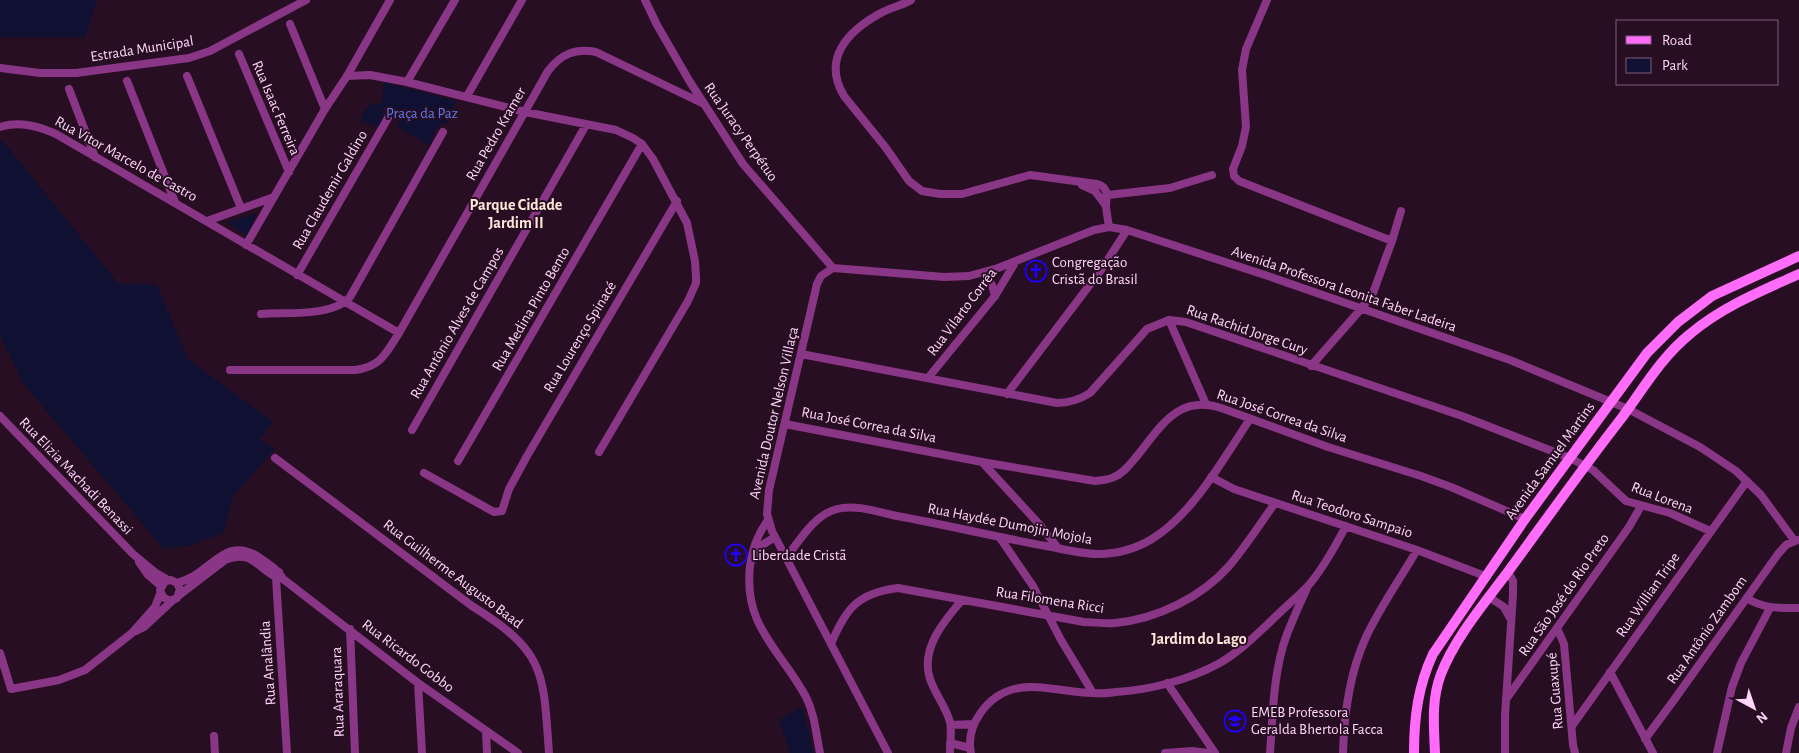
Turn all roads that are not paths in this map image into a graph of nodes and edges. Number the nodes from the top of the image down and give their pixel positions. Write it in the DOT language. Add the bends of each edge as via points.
graph roads {
  1 [pos="306,0"];
  2 [pos="390,0"];
  3 [pos="455,0"];
  4 [pos="522,0"];
  5 [pos="645,0"];
  6 [pos="911,0"];
  7 [pos="1268,0"];
  8 [pos="290,24"];
  9 [pos="239,54"];
  10 [pos="0,68"];
  11 [pos="187,76"];
  12 [pos="347,76"];
  13 [pos="127,81"];
  14 [pos="407,82"];
  15 [pos="69,89"];
  16 [pos="467,96"];
  17 [pos="704,104"];
  18 [pos="325,109"];
  19 [pos="524,112"];
  20 [pos="388,118"];
  21 [pos="586,125"];
  22 [pos="0,127"];
  23 [pos="443,132"];
  24 [pos="642,144"];
  25 [pos="95,157"];
  26 [pos="289,172"];
  27 [pos="1212,175"];
  28 [pos="1068,180"];
  29 [pos="1108,195"];
  30 [pos="274,197"];
  31 [pos="677,201"];
  32 [pos="175,202"];
  33 [pos="1106,206"];
  34 [pos="241,208"];
  35 [pos="1401,211"];
  36 [pos="207,221"];
  37 [pos="1109,227"];
  38 [pos="1127,230"];
  39 [pos="1392,241"];
  40 [pos="246,245"];
  41 [pos="1799,256"];
  42 [pos="1016,261"];
  43 [pos="833,268"];
  44 [pos="983,273"];
  45 [pos="1799,274"];
  46 [pos="297,275"];
  47 [pos="995,296"];
  48 [pos="346,302"];
  49 [pos="1361,309"];
  50 [pos="261,314"];
  51 [pos="1169,320"];
  52 [pos="399,333"];
  53 [pos="801,354"];
  54 [pos="1311,366"];
  55 [pos="230,370"];
  56 [pos="928,378"];
  57 [pos="1007,394"];
  58 [pos="1611,402"];
  59 [pos="1206,404"];
  60 [pos="1628,409"];
  61 [pos="0,416"];
  62 [pos="1250,419"];
  63 [pos="785,424"];
  64 [pos="412,430"];
  65 [pos="599,452"];
  66 [pos="275,458"];
  67 [pos="1570,458"];
  68 [pos="458,462"];
  69 [pos="982,462"];
  70 [pos="1585,466"];
  71 [pos="424,473"];
  72 [pos="1211,478"];
  73 [pos="1748,481"];
  74 [pos="1274,504"];
  75 [pos="1641,506"];
  76 [pos="1524,519"];
  77 [pos="768,520"];
  78 [pos="1346,526"];
  79 [pos="1710,531"];
  80 [pos="775,536"];
  81 [pos="1000,538"];
  82 [pos="1797,540"];
  83 [pos="1058,548"];
  84 [pos="1417,550"];
  85 [pos="133,554"];
  86 [pos="231,554"];
  87 [pos="786,558"];
  88 [pos="751,563"];
  89 [pos="1492,566"];
  90 [pos="1508,572"];
  91 [pos="279,576"];
  92 [pos="1485,576"];
  93 [pos="168,580"];
  94 [pos="177,583"];
  95 [pos="1308,585"];
  96 [pos="1476,588"];
  97 [pos="160,590"];
  98 [pos="1489,597"];
  99 [pos="176,598"];
  100 [pos="1747,598"];
  101 [pos="962,600"];
  102 [pos="1770,608"];
  103 [pos="1799,608"];
  104 [pos="1049,616"];
  105 [pos="1511,620"];
  106 [pos="1557,628"];
  107 [pos="350,629"];
  108 [pos="132,633"];
  109 [pos="831,644"];
  110 [pos="0,652"];
  111 [pos="1610,672"];
  112 [pos="418,682"];
  113 [pos="1167,683"];
  114 [pos="1093,693"];
  115 [pos="1507,698"];
  116 [pos="1799,707"];
  117 [pos="974,724"];
  118 [pos="951,725"];
  119 [pos="1572,726"];
  120 [pos="486,731"];
  121 [pos="214,736"];
  122 [pos="1645,738"];
  123 [pos="950,743"];
  124 [pos="971,750"];
  125 [pos="216,753"];
  126 [pos="287,753"];
  127 [pos="355,753"];
  128 [pos="422,753"];
  129 [pos="488,753"];
  130 [pos="518,753"];
  131 [pos="549,753"];
  132 [pos="820,753"];
  133 [pos="888,753"];
  134 [pos="950,753"];
  135 [pos="1165,753"];
  136 [pos="1209,753"];
  137 [pos="1214,753"];
  138 [pos="1270,753"];
  139 [pos="1343,753"];
  140 [pos="1414,753"];
  141 [pos="1435,753"];
  142 [pos="1505,753"];
  143 [pos="1575,753"];
  144 [pos="1653,753"];
  145 [pos="1717,753"];
  146 [pos="1786,753"];
  1 -- 10 [label="street, Estrada Municipal" via="210,51 189,58 76,73"];
  2 -- 12 [label="street"];
  3 -- 14 [label="street"];
  4 -- 16 [label="street"];
  5 -- 17 [label="street, Rua Juracy Perpétuo"];
  6 -- 28 [label="street" via="879,14 851,34 838,53 835,71 844,96 909,182 922,191 962,194 1030,175"];
  7 -- 39 [label="street" via="1244,60 1242,82 1246,128 1233,173 1238,181"];
  8 -- 18 [label="street"];
  9 -- 26 [label="street, Rua Isaac Ferreira"];
  11 -- 34 [label="street"];
  12 -- 14 [label="street" via="370,75"];
  12 -- 18 [label="street"];
  13 -- 32 [label="street"];
  14 -- 16 [label="street"];
  15 -- 25 [label="street"];
  16 -- 19 [label="street"];
  17 -- 19 [label="street, Rua Pedro Kramer" via="586,50 569,52 555,62"];
  17 -- 43 [label="street, Rua Juracy Perpétuo" via="743,164"];
  18 -- 26 [label="street"];
  19 -- 21 [label="street"];
  19 -- 52 [label="street, Rua Pedro Kramer"];
  20 -- 46 [label="street, Rua Claudemir Galdino"];
  21 -- 24 [label="street" via="616,130"];
  21 -- 64 [label="street, Rua Antônio Alves de Campos"];
  22 -- 25 [label="street, Rua Vitor Marcelo de Castro" via="33,125 56,134"];
  23 -- 48 [label="street"];
  24 -- 31 [label="street"];
  24 -- 68 [label="street, Rua Medina Pinto Bento"];
  25 -- 32 [label="street, Rua Vitor Marcelo de Castro"];
  26 -- 30 [label="street"];
  27 -- 29 [label="street" via="1170,188"];
  28 -- 29 [label="street" via="1101,186"];
  28 -- 33 [label="street" via="1092,190"];
  29 -- 33 [label="street"];
  30 -- 34 [label="street, Rua Vitor Marcelo de Castro"];
  30 -- 40 [label="street"];
  31 -- 65 [label="street" via="692,244 696,283"];
  31 -- 71 [label="street, Rua Lourenço Spinacé" via="526,456 503,509 494,512"];
  32 -- 36 [label="street, Rua Vitor Marcelo de Castro"];
  33 -- 37 [label="street"];
  34 -- 36 [label="street, Rua Vitor Marcelo de Castro"];
  35 -- 39 [label="street"];
  36 -- 40 [label="street, Rua Vitor Marcelo de Castro"];
  37 -- 38 [label="street, Avenida Professora Leonita Faber Ladeira"];
  37 -- 42 [label="street, Avenida Professora Leonita Faber Ladeira" via="1082,234"];
  38 -- 49 [label="street, Avenida Professora Leonita Faber Ladeira"];
  38 -- 57 [label="street" via="1101,270"];
  39 -- 49 [label="street" via="1373,293"];
  40 -- 46 [label="street, Rua Vitor Marcelo de Castro"];
  41 -- 58 [label="main road, Avenida Samuel Martins" via="1712,296 1694,309 1647,353"];
  42 -- 44 [label="street, Avenida Professora Leonita Faber Ladeira"];
  42 -- 47 [label="street, Rua Vilarto Corrêa"];
  43 -- 44 [label="street, Avenida Professora Leonita Faber Ladeira" via="944,277"];
  43 -- 53 [label="street, Avenida Doutor Nelson Villaça" via="821,276 817,284"];
  44 -- 47 [label="street"];
  45 -- 60 [label="main road, Avenida Samuel Martins" via="1725,309 1691,333 1661,362"];
  46 -- 48 [label="street, Rua Vitor Marcelo de Castro"];
  47 -- 56 [label="street, Rua Vilarto Corrêa"];
  48 -- 50 [label="street" via="327,310"];
  48 -- 52 [label="street, Rua Vitor Marcelo de Castro"];
  49 -- 54 [label="street"];
  49 -- 58 [label="street, Avenida Professora Leonita Faber Ladeira" via="1510,360"];
  51 -- 54 [label="street, Rua Rachid Jorge Cury" via="1195,324"];
  51 -- 57 [label="street, Rua Rachid Jorge Cury" via="1142,333 1100,383 1080,399 1057,404"];
  51 -- 59 [label="street"];
  52 -- 55 [label="street, Rua Pedro Kramer" via="386,355 366,369"];
  53 -- 56 [label="street, Rua Rachid Jorge Cury"];
  53 -- 63 [label="street, Avenida Doutor Nelson Villaça"];
  54 -- 67 [label="street, Rua Rachid Jorge Cury" via="1462,416"];
  56 -- 57 [label="street, Rua Rachid Jorge Cury"];
  58 -- 60 [label="street, Avenida Professora Leonita Faber Ladeira"];
  58 -- 67 [label="main road, Avenida Samuel Martins"];
  59 -- 62 [label="street, Rua José Correa da Silva"];
  59 -- 69 [label="street, Rua José Correa da Silva" via="1188,406 1171,415 1122,472 1106,480"];
  60 -- 70 [label="main road, Avenida Samuel Martins"];
  60 -- 73 [label="street, Avenida Professora Leonita Faber Ladeira" via="1700,447"];
  61 -- 85 [label="street, Rua Elizia Machadi Benassi"];
  62 -- 72 [label="street, Rua Haydée Dumojin Mojola"];
  62 -- 76 [label="street, Rua José Correa da Silva" via="1421,476"];
  63 -- 69 [label="street, Rua José Correa da Silva"];
  63 -- 77 [label="street, Avenida Doutor Nelson Villaça" via="769,490"];
  66 -- 131 [label="street, Rua Guilherme Augusto Baad" via="472,606 500,623 525,646 542,680"];
  67 -- 70 [label="street, Rua Rachid Jorge Cury"];
  67 -- 76 [label="main road, Avenida Samuel Martins"];
  69 -- 83 [label="street"];
  70 -- 75 [label="street, Rua Lorena" via="1622,498"];
  70 -- 90 [label="main road, Avenida Samuel Martins"];
  72 -- 74 [label="street, Rua Teodoro Sampaio"];
  72 -- 83 [label="street, Rua Haydée Dumojin Mojola" via="1177,519 1135,547 1097,554"];
  73 -- 79 [label="street, Rua Willian Tripe"];
  73 -- 82 [label="street, Avenida Professora Leonita Faber Ladeira"];
  74 -- 78 [label="street, Rua Teodoro Sampaio"];
  74 -- 104 [label="street, Rua Filomena Ricci" via="1228,567 1212,583 1175,605 1134,620 1114,623"];
  75 -- 79 [label="street, Rua Lorena" via="1670,513"];
  75 -- 106 [label="street, Rua São José do Rio Preto"];
  76 -- 89 [label="main road, Avenida Samuel Martins"];
  77 -- 80 [label="street, Avenida Doutor Nelson Villaça"];
  77 -- 88 [label="street" via="756,537"];
  78 -- 84 [label="street, Rua Teodoro Sampaio"];
  78 -- 95 [label="street"];
  79 -- 111 [label="street, Rua Willian Tripe"];
  80 -- 87 [label="street, Avenida Doutor Nelson Villaça"];
  80 -- 88 [label="street" via="762,545"];
  81 -- 83 [label="street, Rua Haydée Dumojin Mojola"];
  81 -- 87 [label="street, Rua Haydée Dumojin Mojola" via="911,518 847,508 818,519"];
  81 -- 104 [label="street"];
  82 -- 100 [label="street, Rua Antônio Zambom" via="1778,554"];
  84 -- 92 [label="street, Rua Teodoro Sampaio"];
  84 -- 139 [label="street" via="1373,623 1360,653 1348,698"];
  85 -- 93 [label="street, Rua Elizia Machadi Benassi"];
  85 -- 97 [label="street, Rua Elizia Machadi Benassi"];
  86 -- 91 [label="street, Rua Ricardo Gobbo" via="240,549 247,550"];
  86 -- 94 [label="street" via="216,559 191,578"];
  86 -- 99 [label="street"];
  87 -- 109 [label="street, Avenida Doutor Nelson Villaça"];
  88 -- 132 [label="street" via="750,597 758,623 810,706"];
  89 -- 90 [label="main road"];
  89 -- 92 [label="main road, Avenida Samuel Martins"];
  90 -- 98 [label="main road, Avenida Samuel Martins"];
  90 -- 105 [label="street" via="1513,587"];
  91 -- 107 [label="street, Rua Ricardo Gobbo"];
  91 -- 126 [label="street, Rua Analândia"];
  92 -- 96 [label="main road, Avenida Samuel Martins"];
  93 -- 94 [label="street"];
  93 -- 97 [label="street"];
  94 -- 99 [label="street" via="180,589"];
  95 -- 113 [label="street" via="1239,650 1218,664"];
  95 -- 138 [label="street" via="1281,655"];
  96 -- 98 [label="main road"];
  96 -- 140 [label="main road, Avenida Samuel Martins" via="1432,654 1425,672 1416,708"];
  97 -- 99 [label="street" via="166,600"];
  97 -- 108 [label="street" via="155,606"];
  98 -- 105 [label="street" via="1504,607"];
  98 -- 141 [label="main road, Avenida Samuel Martins" via="1458,642 1438,683 1434,706"];
  99 -- 108 [label="street" via="144,627"];
  100 -- 102 [label="street"];
  100 -- 122 [label="street, Rua Antônio Zambom"];
  101 -- 104 [label="street, Rua Filomena Ricci"];
  101 -- 109 [label="street, Rua Filomena Ricci" via="898,588 880,590 850,609"];
  101 -- 118 [label="street" via="936,634 928,662 930,679"];
  102 -- 103 [label="street"];
  102 -- 145 [label="street" via="1732,687"];
  104 -- 114 [label="street"];
  105 -- 115 [label="street"];
  106 -- 115 [label="street, Rua São José do Rio Preto"];
  106 -- 119 [label="street, Rua Guaxupé" via="1564,644"];
  107 -- 112 [label="street, Rua Ricardo Gobbo"];
  107 -- 127 [label="street, Rua Araraquara"];
  108 -- 110 [label="street" via="96,663 74,675 11,689"];
  109 -- 133 [label="street, Avenida Doutor Nelson Villaça"];
  111 -- 119 [label="street, Rua Willian Tripe"];
  111 -- 122 [label="street"];
  112 -- 120 [label="street, Rua Ricardo Gobbo"];
  112 -- 128 [label="street"];
  113 -- 114 [label="street" via="1136,690"];
  113 -- 137 [label="street"];
  114 -- 117 [label="street" via="1014,689 987,706"];
  115 -- 142 [label="street"];
  116 -- 146 [label="street"];
  117 -- 118 [label="street"];
  117 -- 124 [label="street"];
  118 -- 123 [label="street"];
  119 -- 143 [label="street, Rua Guaxupé"];
  120 -- 129 [label="street"];
  120 -- 130 [label="street, Rua Ricardo Gobbo"];
  121 -- 125 [label="street"];
  122 -- 144 [label="street"];
  123 -- 124 [label="street"];
  123 -- 134 [label="street"];
  135 -- 136 [label="street"];
}
